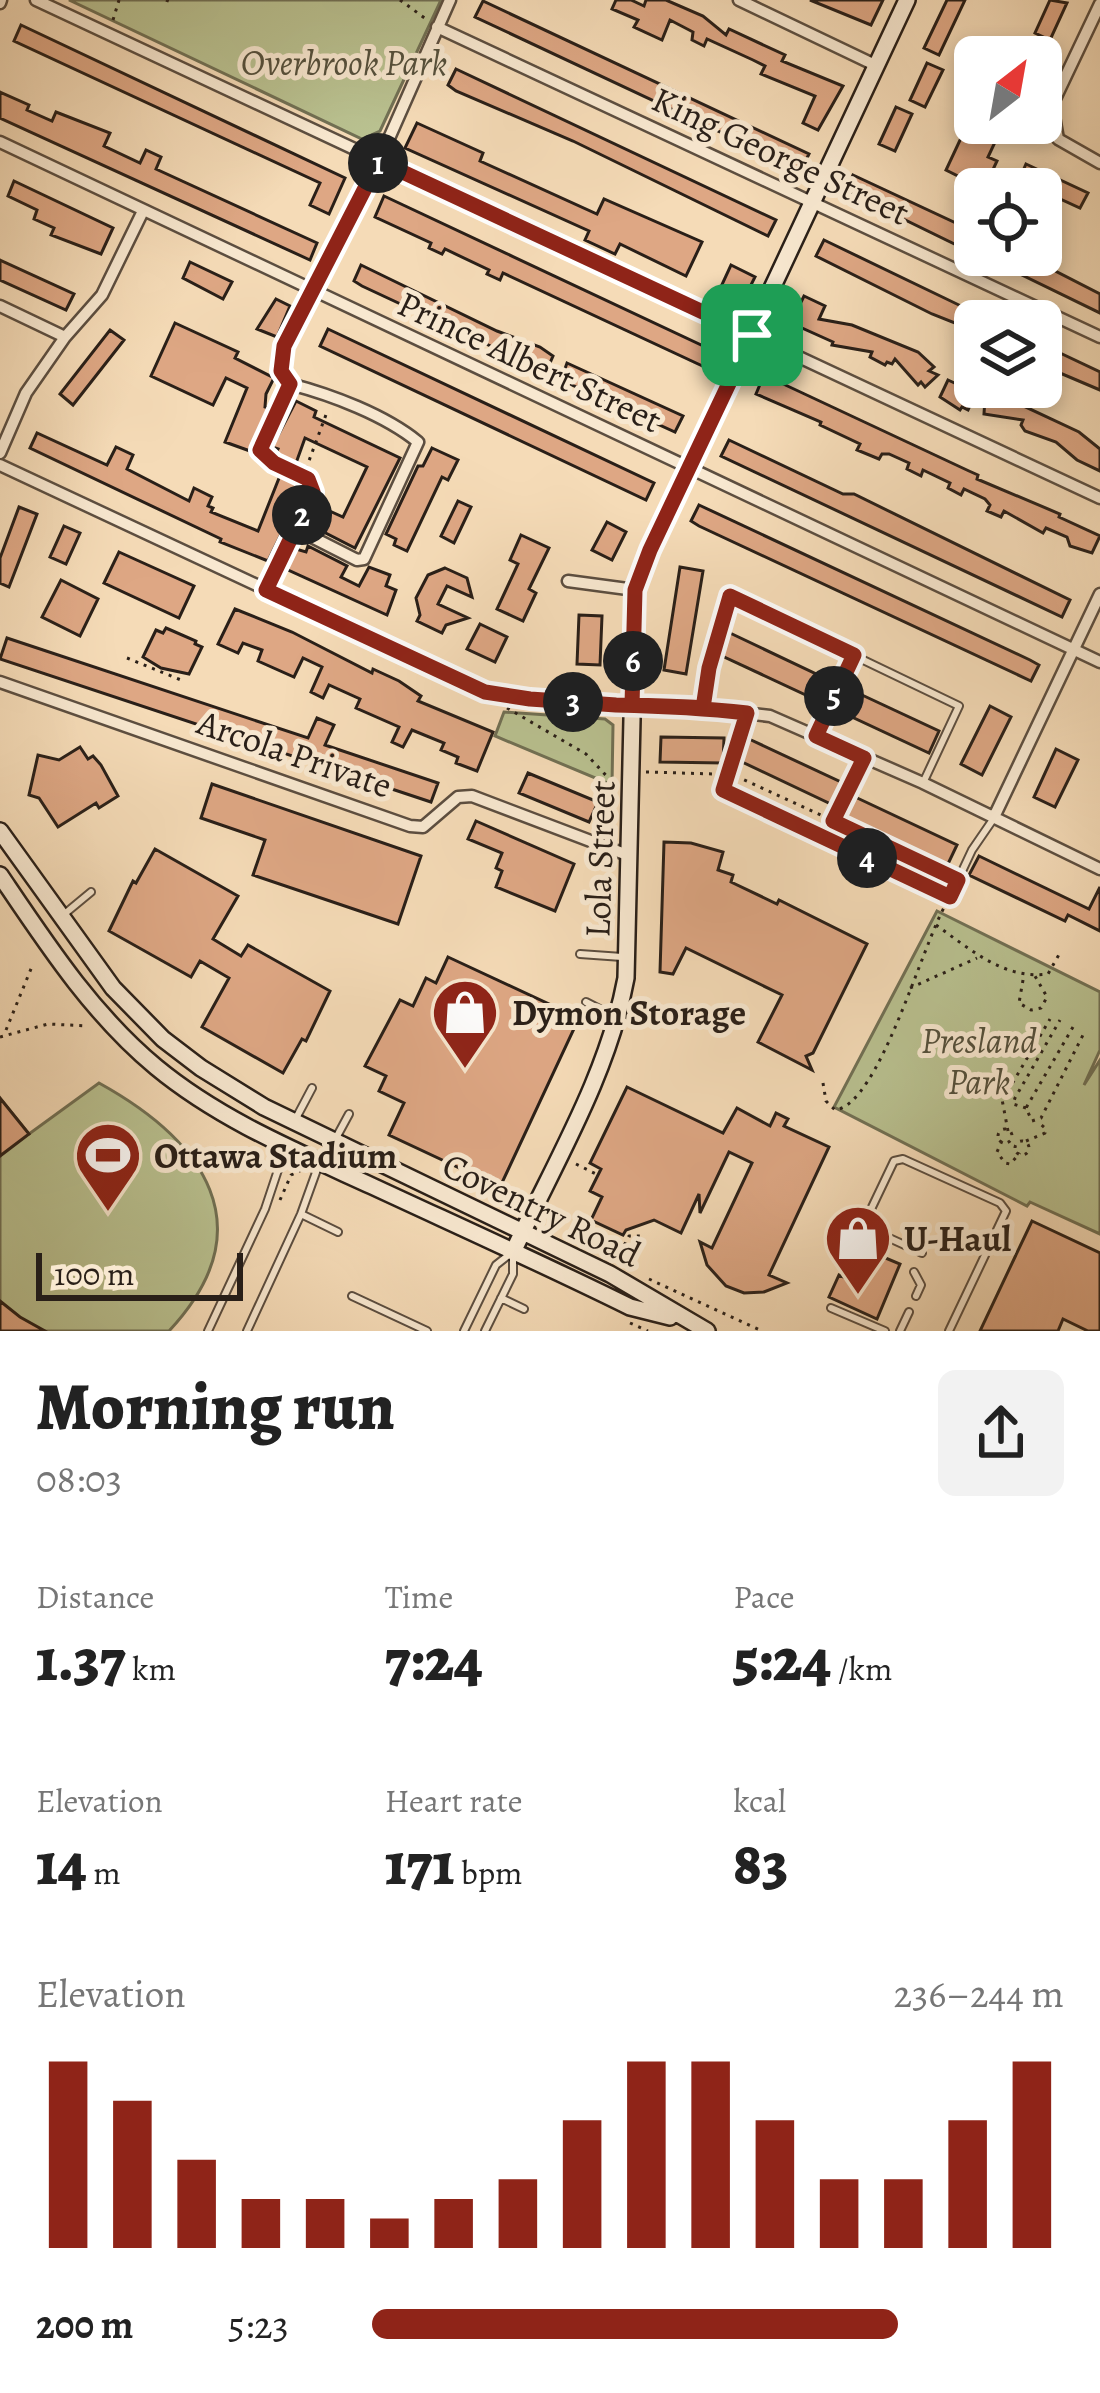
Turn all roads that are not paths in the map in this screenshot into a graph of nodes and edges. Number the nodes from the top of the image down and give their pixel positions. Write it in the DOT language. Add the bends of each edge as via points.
graph roads {
  1 [pos="36,0"];
  2 [pos="450,0"];
  3 [pos="739,0"];
  4 [pos="907,0"];
  5 [pos="1100,4"];
  6 [pos="437,27"];
  7 [pos="875,65"];
  8 [pos="0,142"];
  9 [pos="379,161"];
  10 [pos="1100,163"];
  11 [pos="813,202"];
  12 [pos="143,211"];
  13 [pos="313,292"];
  14 [pos="0,305"];
  15 [pos="752,335"];
  16 [pos="65,337"];
  17 [pos="1100,337"];
  18 [pos="290,384"];
  19 [pos="260,450"];
  20 [pos="0,453"];
  21 [pos="0,465"];
  22 [pos="688,469"];
  23 [pos="313,492"];
  24 [pos="1100,498"];
  25 [pos="296,529"];
  26 [pos="568,581"];
  27 [pos="266,590"];
  28 [pos="635,590"];
  29 [pos="1100,593"];
  30 [pos="1074,650"];
  31 [pos="854,655"];
  32 [pos="1100,662"];
  33 [pos="0,682"];
  34 [pos="632,705"];
  35 [pos="703,708"];
  36 [pos="747,713"];
  37 [pos="816,736"];
  38 [pos="864,758"];
  39 [pos="923,783"];
  40 [pos="994,818"];
  41 [pos="2,837"];
  42 [pos="825,838"];
  43 [pos="630,856"];
  44 [pos="1100,869"];
  45 [pos="0,875"];
  46 [pos="91,892"];
  47 [pos="60,919"];
  48 [pos="580,954"];
  49 [pos="626,957"];
  50 [pos="586,1002"];
  51 [pos="619,1019"];
  52 [pos="312,1088"];
  53 [pos="349,1114"];
  54 [pos="294,1122"];
  55 [pos="335,1141"];
  56 [pos="286,1146"];
  57 [pos="320,1162"];
  58 [pos="301,1214"];
  59 [pos="338,1232"];
  60 [pos="523,1232"];
  61 [pos="513,1252"];
  62 [pos="922,1253"];
  63 [pos="914,1272"];
  64 [pos="352,1295"];
  65 [pos="916,1296"];
  66 [pos="501,1298"];
  67 [pos="831,1308"];
  68 [pos="524,1309"];
  69 [pos="909,1312"];
  70 [pos="685,1320"];
  71 [pos="208,1331"];
  72 [pos="247,1331"];
  73 [pos="427,1331"];
  74 [pos="464,1331"];
  75 [pos="485,1331"];
  76 [pos="707,1331"];
  77 [pos="885,1331"];
  78 [pos="900,1331"];
  79 [pos="949,1331"];
  1 -- 9 [label="street"];
  2 -- 6 [label="street"];
  3 -- 7 [label="street"];
  4 -- 7 [label="main road, Lola Street"];
  5 -- 10 [label="street" via="1052,105 1058,139"];
  6 -- 9 [label="street"];
  6 -- 11 [label="street, King George Street"];
  7 -- 11 [label="main road, Lola Street"];
  8 -- 12 [label="street, Prince Albert Street"];
  9 -- 13 [label="street"];
  9 -- 15 [label="street"];
  11 -- 15 [label="main road, Lola Street"];
  11 -- 17 [label="street, King George Street"];
  12 -- 13 [label="street, Prince Albert Street"];
  12 -- 16 [label="street" via="102,295"];
  13 -- 18 [label="street" via="284,346 281,371"];
  13 -- 22 [label="street, Prince Albert Street"];
  14 -- 16 [label="street"];
  15 -- 22 [label="main road, Lola Street"];
  15 -- 24 [label="street"];
  16 -- 20 [label="street" via="26,393"];
  18 -- 19 [label="street"];
  18 -- 25 [label="street" via="418,442 364,559"];
  21 -- 27 [label="street"];
  22 -- 28 [label="main road, Lola Street"];
  22 -- 30 [label="street, Prince Albert Street"];
  23 -- 25 [label="street"];
  25 -- 27 [label="street"];
  26 -- 28 [label="street"];
  27 -- 34 [label="street" via="500,695"];
  28 -- 34 [label="main road, Lola Street"];
  29 -- 30 [label="street"];
  30 -- 32 [label="street, Prince Albert Street"];
  30 -- 40 [label="street"];
  31 -- 35 [label="lane" via="730,596"];
  31 -- 37 [label="lane"];
  31 -- 39 [label="lane" via="959,706"];
  33 -- 43 [label="street, Arcola Private" via="410,826 423,826 458,796 472,796"];
  34 -- 35 [label="street"];
  34 -- 43 [label="main road, Lola Street"];
  35 -- 36 [label="street"];
  36 -- 37 [label="street"];
  36 -- 42 [label="lane" via="723,790"];
  37 -- 38 [label="street"];
  38 -- 39 [label="street"];
  38 -- 42 [label="lane"];
  39 -- 40 [label="street"];
  40 -- 42 [label="lane" via="950,897"];
  40 -- 44 [label="street"];
  41 -- 47 [label="main road, Coventry Road"];
  43 -- 49 [label="main road, Lola Street"];
  45 -- 56 [label="main road, Coventry Road" via="123,1037 196,1097"];
  46 -- 47 [label="lane"];
  47 -- 54 [label="main road, Coventry Road" via="163,1040"];
  48 -- 49 [label="lane"];
  49 -- 51 [label="main road, Lola Street"];
  50 -- 51 [label="lane"];
  51 -- 60 [label="main road, Lola Street"];
  52 -- 54 [label="lane"];
  53 -- 55 [label="lane"];
  54 -- 55 [label="main road, Coventry Road"];
  55 -- 57 [label="main road"];
  55 -- 60 [label="main road, Coventry Road"];
  56 -- 57 [label="main road, Coventry Road"];
  56 -- 71 [label="lane"];
  57 -- 58 [label="lane"];
  57 -- 61 [label="main road, Coventry Road"];
  58 -- 59 [label="lane"];
  58 -- 72 [label="lane"];
  60 -- 61 [label="main road, Lola Street"];
  60 -- 70 [label="main road, Coventry Road"];
  61 -- 66 [label="lane" via="514,1274"];
  61 -- 70 [label="main road, Coventry Road" via="630,1306"];
  61 -- 74 [label="lane" via="496,1265"];
  62 -- 79 [label="lane" via="863,1226 893,1161 1006,1211"];
  63 -- 65 [label="lane"];
  64 -- 73 [label="lane"];
  66 -- 68 [label="lane"];
  66 -- 75 [label="lane"];
  67 -- 77 [label="lane"];
  69 -- 78 [label="lane"];
  70 -- 76 [label="main road, Coventry Road"];
}
